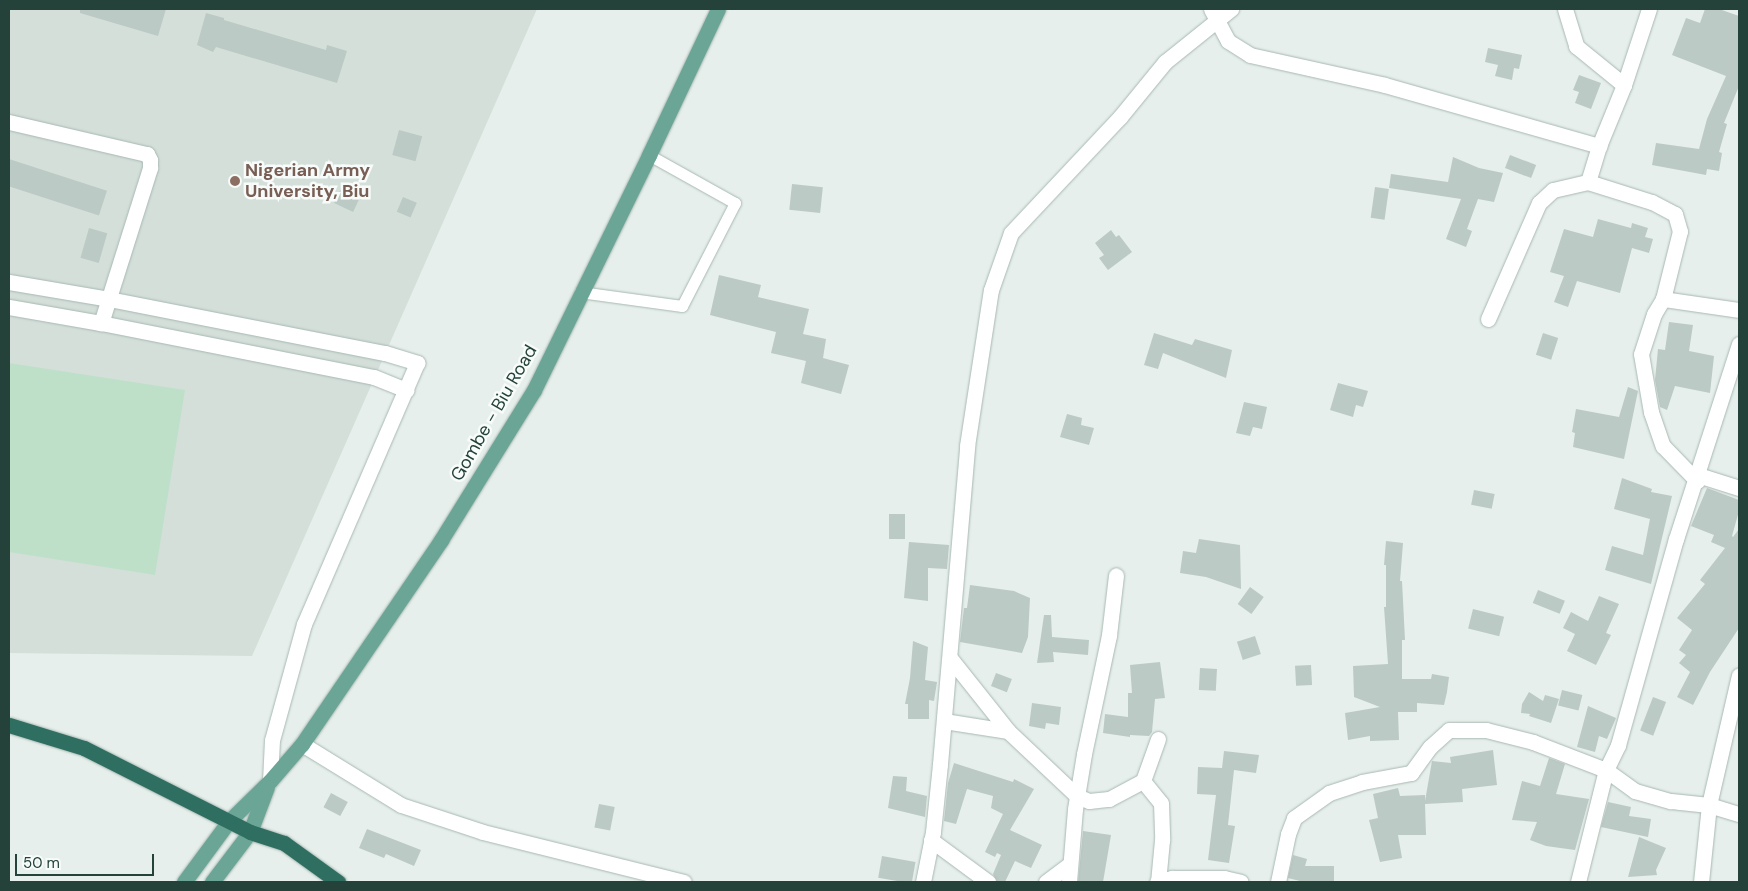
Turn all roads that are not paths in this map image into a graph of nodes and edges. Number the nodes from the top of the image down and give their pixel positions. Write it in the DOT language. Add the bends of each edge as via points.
graph roads {
  1 [pos="718,9"];
  2 [pos="1231,9"];
  3 [pos="1564,9"];
  4 [pos="1649,9"];
  5 [pos="1214,14"];
  6 [pos="1624,85"];
  7 [pos="9,122"];
  8 [pos="1599,146"];
  9 [pos="649,155"];
  10 [pos="1588,182"];
  11 [pos="9,282"];
  12 [pos="580,292"];
  13 [pos="109,298"];
  14 [pos="1663,299"];
  15 [pos="9,307"];
  16 [pos="1739,310"];
  17 [pos="1488,319"];
  18 [pos="101,323"];
  19 [pos="1739,344"];
  20 [pos="406,390"];
  21 [pos="1698,478"];
  22 [pos="1739,488"];
  23 [pos="1116,575"];
  24 [pos="950,658"];
  25 [pos="1739,676"];
  26 [pos="1736,703"];
  27 [pos="944,721"];
  28 [pos="9,725"];
  29 [pos="1008,731"];
  30 [pos="1158,739"];
  31 [pos="302,744"];
  32 [pos="1606,770"];
  33 [pos="1143,780"];
  34 [pos="270,781"];
  35 [pos="1077,796"];
  36 [pos="1709,805"];
  37 [pos="1739,814"];
  38 [pos="229,821"];
  39 [pos="250,832"];
  40 [pos="931,840"];
  41 [pos="1070,864"];
  42 [pos="184,882"];
  43 [pos="212,882"];
  44 [pos="338,882"];
  45 [pos="684,882"];
  46 [pos="922,882"];
  47 [pos="988,882"];
  48 [pos="1046,882"];
  49 [pos="1069,882"];
  50 [pos="1158,882"];
  51 [pos="1241,882"];
  52 [pos="1278,882"];
  53 [pos="1578,882"];
  54 [pos="1701,882"];
  1 -- 9 [label="main road, Gombe - Biu Road"];
  2 -- 5 [label="street"];
  3 -- 6 [label="street" via="1576,46"];
  4 -- 6 [label="street"];
  5 -- 8 [label="street" via="1228,41 1250,55 1385,85"];
  5 -- 24 [label="street" via="1165,62 1120,118 1011,233 991,290 981,346 967,446"];
  6 -- 8 [label="street"];
  7 -- 13 [label="street" via="147,154 150,168"];
  8 -- 10 [label="street"];
  9 -- 12 [label="main road, Gombe - Biu Road"];
  9 -- 12 [label="lane" via="735,203 682,306"];
  10 -- 14 [label="street" via="1652,202 1674,214 1680,231"];
  10 -- 17 [label="street" via="1553,190 1539,204"];
  11 -- 13 [label="street"];
  12 -- 31 [label="main road, Gombe - Biu Road" via="523,406 441,540"];
  13 -- 18 [label="street"];
  13 -- 20 [label="street" via="385,353 417,363"];
  14 -- 16 [label="street"];
  14 -- 21 [label="street" via="1654,314 1641,354 1651,412 1663,446"];
  15 -- 18 [label="street"];
  18 -- 20 [label="street" via="374,377"];
  19 -- 21 [label="street"];
  20 -- 34 [label="street" via="304,624 272,740"];
  21 -- 22 [label="street"];
  21 -- 32 [label="street" via="1676,539 1618,745"];
  23 -- 35 [label="street" via="1109,636"];
  24 -- 27 [label="street"];
  24 -- 29 [label="street"];
  25 -- 26 [label="street"];
  26 -- 36 [label="street"];
  27 -- 29 [label="street"];
  27 -- 40 [label="street"];
  28 -- 38 [label="highway" via="84,748"];
  29 -- 35 [label="street"];
  30 -- 33 [label="street"];
  31 -- 34 [label="main road, Gombe - Biu Road"];
  31 -- 45 [label="street" via="401,805 483,832"];
  32 -- 36 [label="street" via="1635,791 1671,801"];
  32 -- 52 [label="street" via="1533,742 1486,730 1449,730 1430,747 1411,773 1362,782 1329,794 1294,818"];
  32 -- 53 [label="street"];
  33 -- 35 [label="street" via="1109,800 1089,801"];
  33 -- 50 [label="street" via="1161,803"];
  34 -- 38 [label="main road, Gombe - Biu Road"];
  34 -- 39 [label="main road, Gombe - Biu Road"];
  35 -- 41 [label="street"];
  36 -- 37 [label="street"];
  36 -- 54 [label="street"];
  38 -- 39 [label="highway"];
  38 -- 42 [label="main road, Gombe - Biu Road"];
  39 -- 43 [label="main road, Gombe - Biu Road"];
  39 -- 44 [label="highway" via="284,842"];
  40 -- 46 [label="street"];
  40 -- 47 [label="street"];
  41 -- 48 [label="street"];
  41 -- 49 [label="street"];
  50 -- 51 [label="street" via="1181,878 1224,878"];
}
